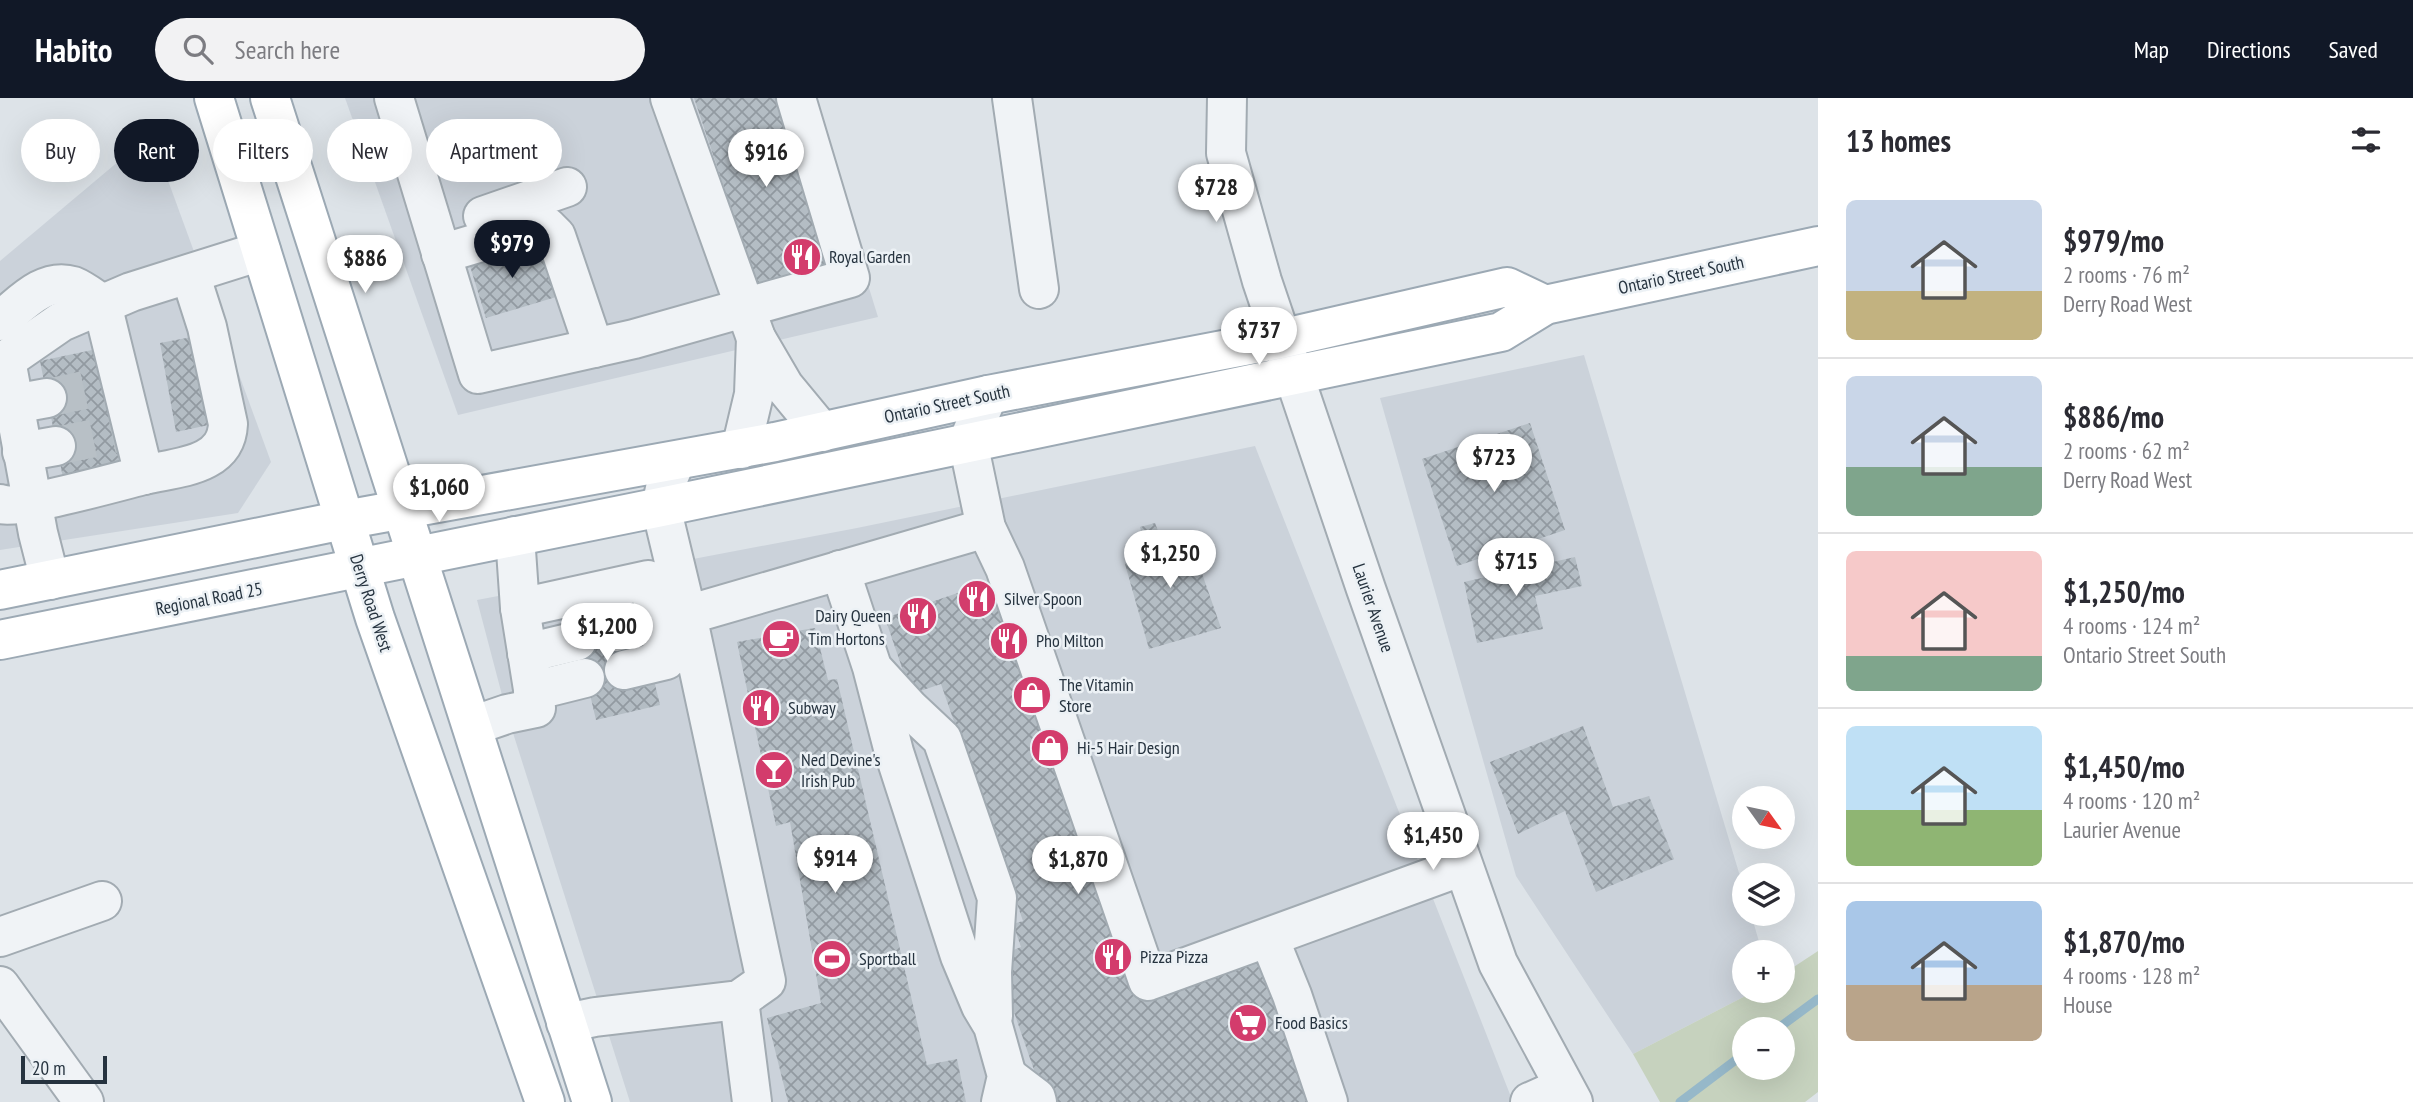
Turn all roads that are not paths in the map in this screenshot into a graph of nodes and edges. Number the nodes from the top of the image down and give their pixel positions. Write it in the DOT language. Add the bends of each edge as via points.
graph roads {
  1 [pos="214,98"];
  2 [pos="270,98"];
  3 [pos="394,98"];
  4 [pos="670,98"];
  5 [pos="796,98"];
  6 [pos="1012,98"];
  7 [pos="1227,98"];
  8 [pos="567,187"];
  9 [pos="437,243"];
  10 [pos="1818,246"];
  11 [pos="261,251"];
  12 [pos="190,274"];
  13 [pos="1039,289"];
  14 [pos="102,304"];
  15 [pos="1545,304"];
  16 [pos="0,321"];
  17 [pos="750,323"];
  18 [pos="1280,339"];
  19 [pos="594,348"];
  20 [pos="1293,375"];
  21 [pos="988,395"];
  22 [pos="822,432"];
  23 [pos="968,442"];
  24 [pos="741,449"];
  25 [pos="675,462"];
  26 [pos="144,475"];
  27 [pos="16,503"];
  28 [pos="662,507"];
  29 [pos="404,510"];
  30 [pos="344,520"];
  31 [pos="986,528"];
  32 [pos="515,536"];
  33 [pos="418,556"];
  34 [pos="359,568"];
  35 [pos="840,570"];
  36 [pos="50,580"];
  37 [pos="0,590"];
  38 [pos="520,608"];
  39 [pos="672,619"];
  40 [pos="615,632"];
  41 [pos="0,640"];
  42 [pos="577,641"];
  43 [pos="527,653"];
  44 [pos="872,667"];
  45 [pos="624,670"];
  46 [pos="586,678"];
  47 [pos="533,691"];
  48 [pos="472,726"];
  49 [pos="1463,866"];
  50 [pos="102,901"];
  51 [pos="0,937"];
  52 [pos="1269,938"];
  53 [pos="0,986"];
  54 [pos="739,1000"];
  55 [pos="566,1023"];
  56 [pos="993,1026"];
  57 [pos="1004,1089"];
  58 [pos="1568,1094"];
  59 [pos="84,1102"];
  60 [pos="545,1102"];
  61 [pos="592,1102"];
  62 [pos="752,1102"];
  63 [pos="1037,1102"];
  64 [pos="1328,1102"];
  65 [pos="1530,1102"];
  1 -- 11 [label="main road, Derry Road West"];
  2 -- 29 [label="main road"];
  3 -- 9 [label="street"];
  4 -- 17 [label="street"];
  5 -- 17 [label="street" via="850,278"];
  6 -- 13 [label="street"];
  7 -- 18 [label="street, Laurier Avenue" via="1226,153"];
  8 -- 9 [label="street"];
  9 -- 19 [label="street" via="547,227 556,236"];
  9 -- 19 [label="street" via="478,374"];
  10 -- 15 [label="main road, Ontario Street South"];
  11 -- 12 [label="street"];
  11 -- 30 [label="main road, Derry Road West"];
  12 -- 14 [label="street"];
  12 -- 26 [label="street" via="206,327 227,436 220,451 208,459"];
  14 -- 16 [label="street" via="75,287 58,283 44,286"];
  14 -- 26 [label="street" via="123,432"];
  14 -- 27 [label="street" via="61,321 6,360 30,401 39,449"];
  15 -- 18 [label="main road, Ontario Street South" via="1507,287"];
  15 -- 20 [label="main road, Ontario Street South" via="1501,332"];
  17 -- 19 [label="street"];
  17 -- 22 [label="street" via="784,387"];
  17 -- 24 [label="street" via="754,394"];
  18 -- 20 [label="street, Laurier Avenue"];
  18 -- 21 [label="main road, Ontario Street South"];
  20 -- 23 [label="main road, Ontario Street South"];
  20 -- 49 [label="street, Laurier Avenue"];
  21 -- 22 [label="main road, Ontario Street South"];
  21 -- 23 [label="street"];
  22 -- 24 [label="main road, Ontario Street South"];
  23 -- 28 [label="main road, Ontario Street South"];
  23 -- 31 [label="street"];
  24 -- 25 [label="main road, Ontario Street South"];
  25 -- 28 [label="street"];
  25 -- 29 [label="main road, Ontario Street South"];
  26 -- 27 [label="street"];
  27 -- 36 [label="street"];
  28 -- 32 [label="main road, Ontario Street South"];
  28 -- 39 [label="street"];
  29 -- 30 [label="main road, Ontario Street South"];
  29 -- 33 [label="main road"];
  30 -- 34 [label="main road, Derry Road West"];
  30 -- 36 [label="main road"];
  31 -- 35 [label="street"];
  31 -- 52 [label="street" via="1005,568 1148,981"];
  32 -- 33 [label="main road, Ontario Street South"];
  32 -- 38 [label="street"];
  33 -- 34 [label="main road, Regional Road 25"];
  33 -- 48 [label="main road"];
  34 -- 41 [label="main road, Regional Road 25"];
  34 -- 60 [label="main road, Derry Road West"];
  35 -- 39 [label="street"];
  35 -- 44 [label="street"];
  36 -- 37 [label="main road"];
  38 -- 39 [label="street" via="648,580"];
  38 -- 43 [label="street"];
  39 -- 40 [label="street"];
  39 -- 45 [label="street" via="666,660"];
  39 -- 54 [label="street" via="766,981"];
  42 -- 43 [label="street"];
  43 -- 47 [label="street"];
  44 -- 56 [label="street" via="894,752 960,956"];
  44 -- 56 [label="street" via="942,739 997,898"];
  46 -- 47 [label="street"];
  47 -- 48 [label="street" via="536,708"];
  48 -- 55 [label="main road"];
  49 -- 52 [label="street"];
  49 -- 58 [label="street, Laurier Avenue" via="1498,963"];
  50 -- 51 [label="street"];
  52 -- 64 [label="street"];
  53 -- 59 [label="street"];
  54 -- 55 [label="street"];
  54 -- 62 [label="street"];
  55 -- 61 [label="main road"];
  56 -- 57 [label="street"];
  57 -- 63 [label="street"];
  58 -- 65 [label="street"];
}
